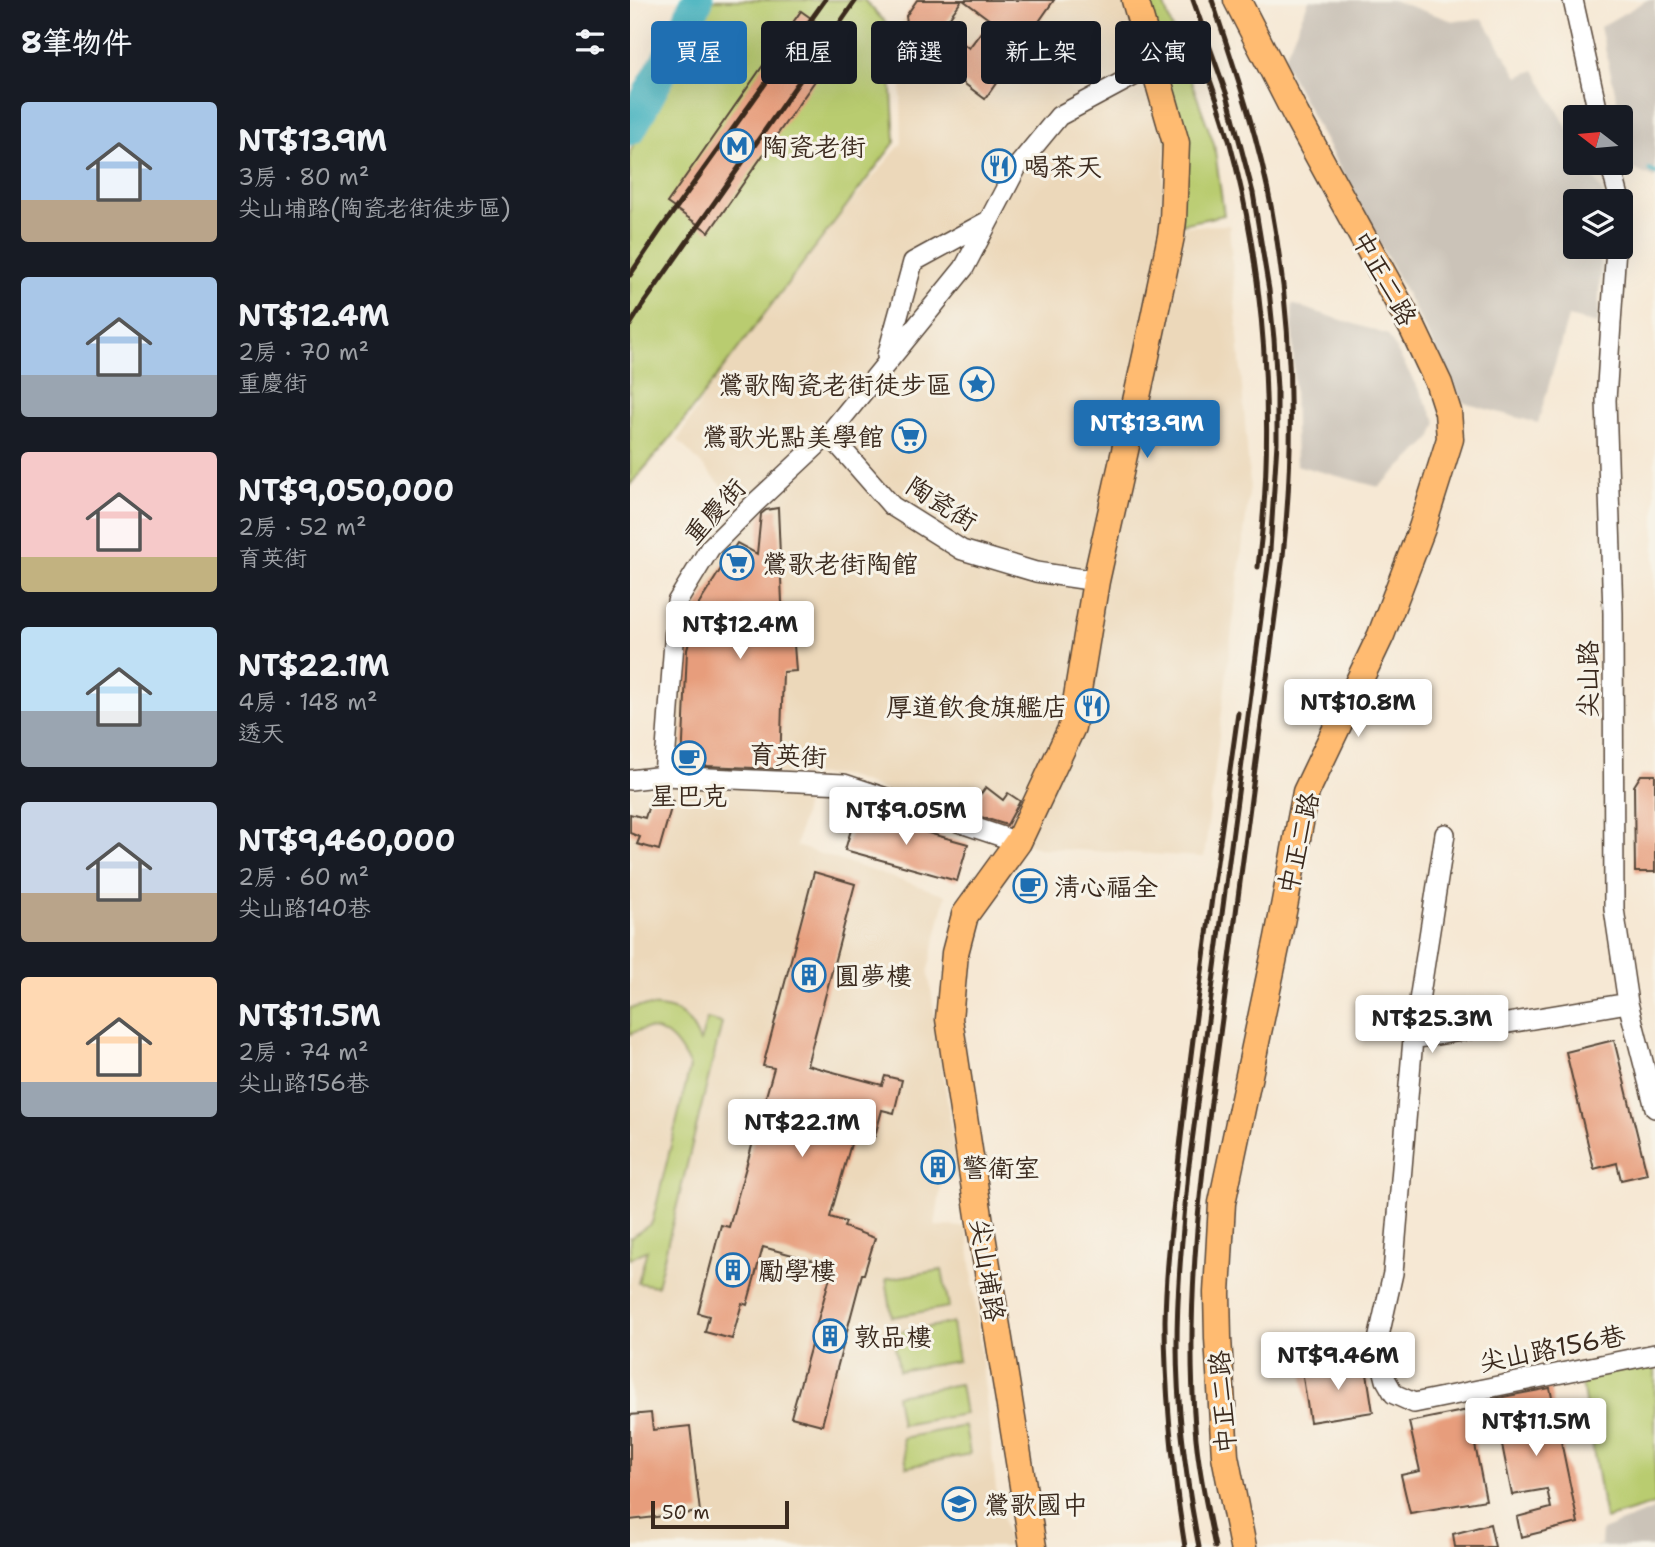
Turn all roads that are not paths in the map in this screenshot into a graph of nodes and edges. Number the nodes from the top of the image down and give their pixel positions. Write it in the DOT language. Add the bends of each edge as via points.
graph roads {
  1 [pos="1135,0"];
  2 [pos="1237,0"];
  3 [pos="1573,0"];
  4 [pos="1141,21"];
  5 [pos="1119,84"];
  6 [pos="1159,84"];
  7 [pos="1596,105"];
  8 [pos="989,220"];
  9 [pos="1615,259"];
  10 [pos="884,364"];
  11 [pos="829,434"];
  12 [pos="1096,581"];
  13 [pos="664,776"];
  14 [pos="630,780"];
  15 [pos="1445,834"];
  16 [pos="1018,842"];
  17 [pos="1628,1003"];
  18 [pos="1413,1039"];
  19 [pos="1655,1108"];
  20 [pos="1655,1354"];
  21 [pos="1033,1547"];
  22 [pos="1243,1547"];
  1 -- 4 [label="main road"];
  2 -- 22 [label="main road, 中正二路" via="1413,329 1442,394 1450,439 1381,635 1306,792 1222,1203 1217,1293 1225,1456"];
  3 -- 7 [label="street"];
  5 -- 8 [label="street, 重慶街" via="1059,116 1017,167"];
  6 -- 12 [label="main road, 尖山埔路" via="1176,143 1173,220"];
  8 -- 10 [label="street, 重慶街" via="964,268"];
  8 -- 10 [label="street, 重慶街" via="913,262"];
  9 -- 17 [label="street, 尖山路" via="1606,400 1613,613 1614,909"];
  10 -- 11 [label="street, 重慶街"];
  11 -- 12 [label="street, 陶瓷街" via="892,506 962,550 1036,572"];
  11 -- 13 [label="street, 重慶街" via="709,548 677,602"];
  12 -- 16 [label="main road, 尖山埔路" via="1072,727"];
  13 -- 14 [label="street, 育英街"];
  13 -- 16 [label="street, 育英街" via="844,784"];
  15 -- 18 [label="street"];
  16 -- 21 [label="main road, 尖山埔路" via="965,915 955,953 949,1019"];
  17 -- 18 [label="street"];
  17 -- 19 [label="street, 尖山路"];
  18 -- 20 [label="street, 尖山路156巷" via="1393,1273 1377,1345 1394,1394 1414,1403"];
}
